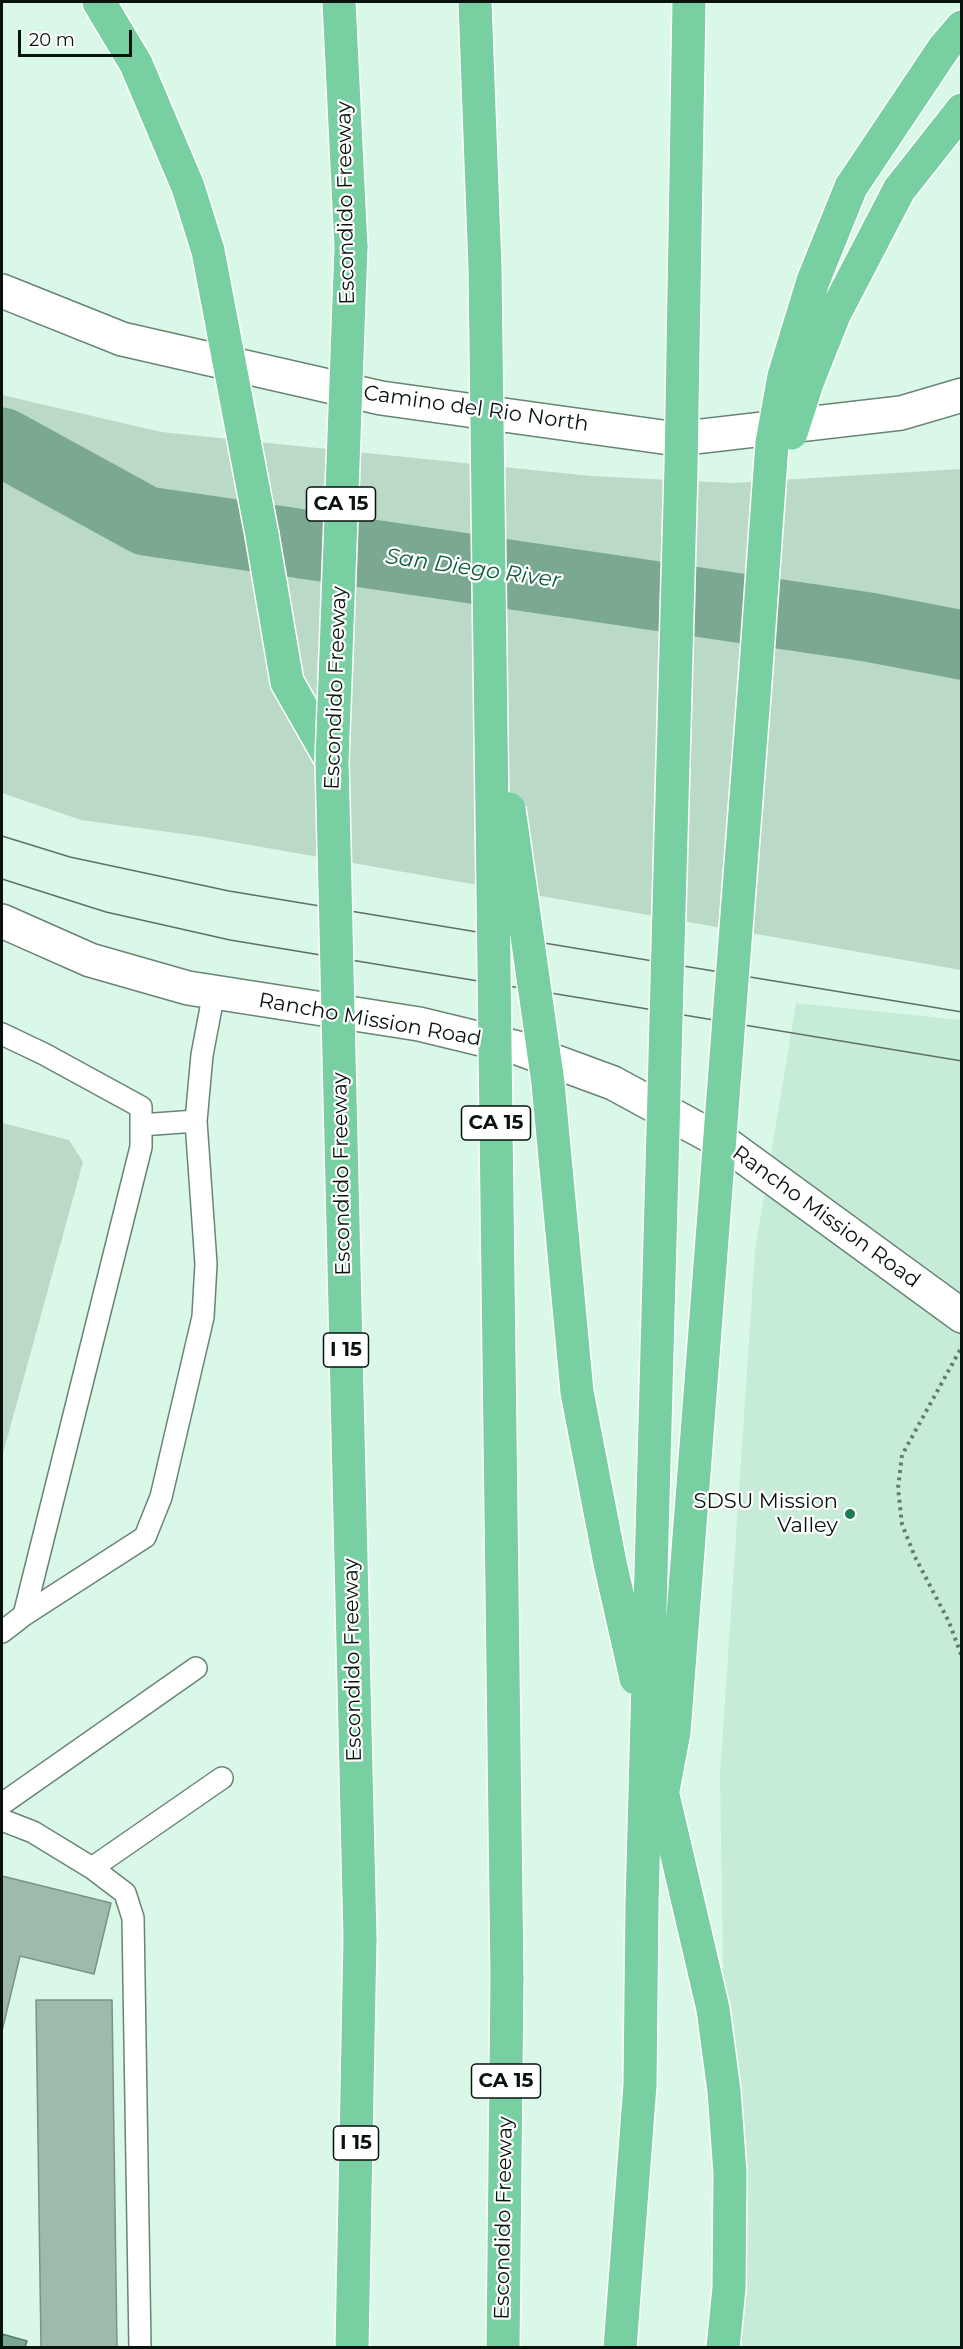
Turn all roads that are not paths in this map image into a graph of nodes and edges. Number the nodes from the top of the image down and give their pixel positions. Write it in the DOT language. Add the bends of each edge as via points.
graph roads {
  1 [pos="99,2"];
  2 [pos="339,2"];
  3 [pos="476,2"];
  4 [pos="689,2"];
  5 [pos="953,38"];
  6 [pos="962,110"];
  7 [pos="2,291"];
  8 [pos="962,395"];
  9 [pos="767,509"];
  10 [pos="490,673"];
  11 [pos="332,761"];
  12 [pos="2,921"];
  13 [pos="214,992"];
  14 [pos="2,1034"];
  15 [pos="196,1121"];
  16 [pos="141,1125"];
  17 [pos="962,1317"];
  18 [pos="24,1615"];
  19 [pos="2,1632"];
  20 [pos="196,1668"];
  21 [pos="222,1778"];
  22 [pos="2,1804"];
  23 [pos="2,1820"];
  24 [pos="92,1868"];
  25 [pos="642,1903"];
  26 [pos="140,2348"];
  27 [pos="352,2348"];
  28 [pos="503,2348"];
  29 [pos="620,2348"];
  30 [pos="723,2348"];
  1 -- 11 [label="highway, bridge" via="136,64 188,188 208,251 287,682"];
  2 -- 11 [label="highway, Escondido Freeway / CA 15, bridge" via="351,247"];
  3 -- 10 [label="highway, Escondido Freeway / CA 15, bridge" via="485,268"];
  4 -- 25 [label="highway, bridge" via="681,468"];
  5 -- 9 [label="highway, bridge" via="851,187 813,281 784,376 772,442"];
  6 -- 9 [label="highway, bridge" via="899,190 834,315 807,383"];
  7 -- 8 [label="street, Camino del Rio North" via="122,339 381,398 677,439 901,413"];
  9 -- 25 [label="highway, bridge" via="674,1732"];
  10 -- 28 [label="highway, Escondido Freeway / CA 15, bridge" via="507,1977"];
  10 -- 30 [label="highway, bridge" via="548,1083 577,1392 610,1563 716,2032 730,2173 729,2288"];
  11 -- 27 [label="highway, Escondido Freeway / I 15, bridge" via="360,1938"];
  12 -- 13 [label="street, Rancho Mission Road" via="90,960"];
  13 -- 15 [label="lane" via="202,1055"];
  13 -- 17 [label="street, Rancho Mission Road" via="419,1024 518,1048 613,1083 729,1146"];
  14 -- 16 [label="lane" via="141,1107"];
  15 -- 16 [label="lane"];
  15 -- 18 [label="lane" via="206,1264 203,1317 161,1497 145,1537"];
  16 -- 18 [label="lane" via="141,1146"];
  18 -- 19 [label="lane"];
  20 -- 22 [label="lane"];
  21 -- 24 [label="lane"];
  23 -- 24 [label="lane" via="33,1832"];
  24 -- 26 [label="lane" via="125,1893 133,1918"];
  25 -- 29 [label="highway" via="640,2085"];
}
